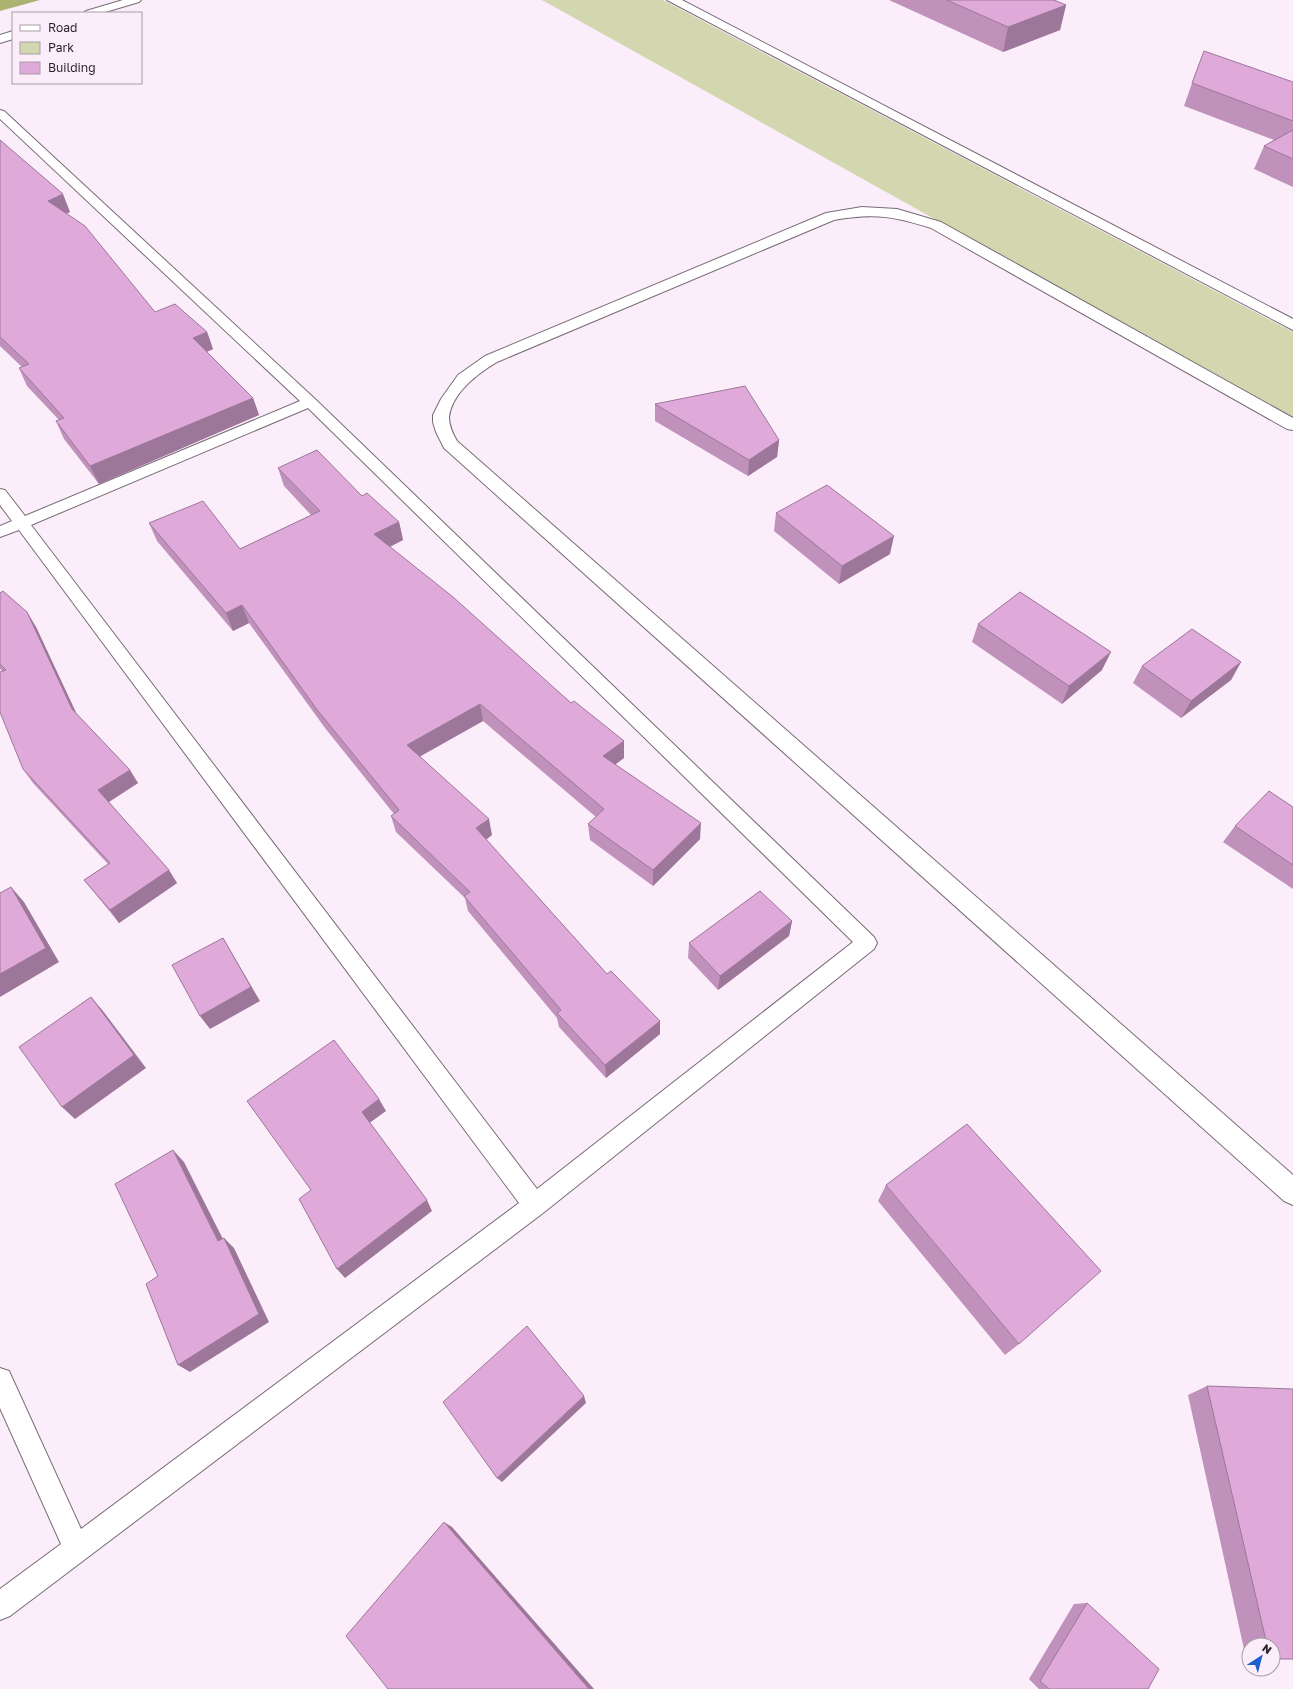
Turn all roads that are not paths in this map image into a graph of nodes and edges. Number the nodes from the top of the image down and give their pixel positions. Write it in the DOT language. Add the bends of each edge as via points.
graph roads {
  1 [pos="135,0"];
  2 [pos="673,0"];
  3 [pos="93,12"];
  4 [pos="12,35"];
  5 [pos="0,39"];
  6 [pos="0,113"];
  7 [pos="1293,325"];
  8 [pos="310,402"];
  9 [pos="1293,425"];
  10 [pos="0,494"];
  11 [pos="22,523"];
  12 [pos="0,532"];
  13 [pos="1293,1192"];
  14 [pos="535,1205"];
  15 [pos="0,1380"];
  16 [pos="78,1549"];
  17 [pos="0,1606"];
  1 -- 3 [label="street"];
  2 -- 7 [label="street"];
  4 -- 5 [label="street"];
  6 -- 8 [label="lane"];
  8 -- 11 [label="lane"];
  8 -- 14 [label="lane" via="867,943"];
  9 -- 13 [label="street" via="936,224 897,213 862,211 831,216 491,360 472,370 457,384 441,417 450,444"];
  10 -- 11 [label="lane"];
  11 -- 12 [label="lane"];
  11 -- 14 [label="lane"];
  14 -- 16 [label="lane"];
  15 -- 16 [label="lane"];
  16 -- 17 [label="lane"];
}
